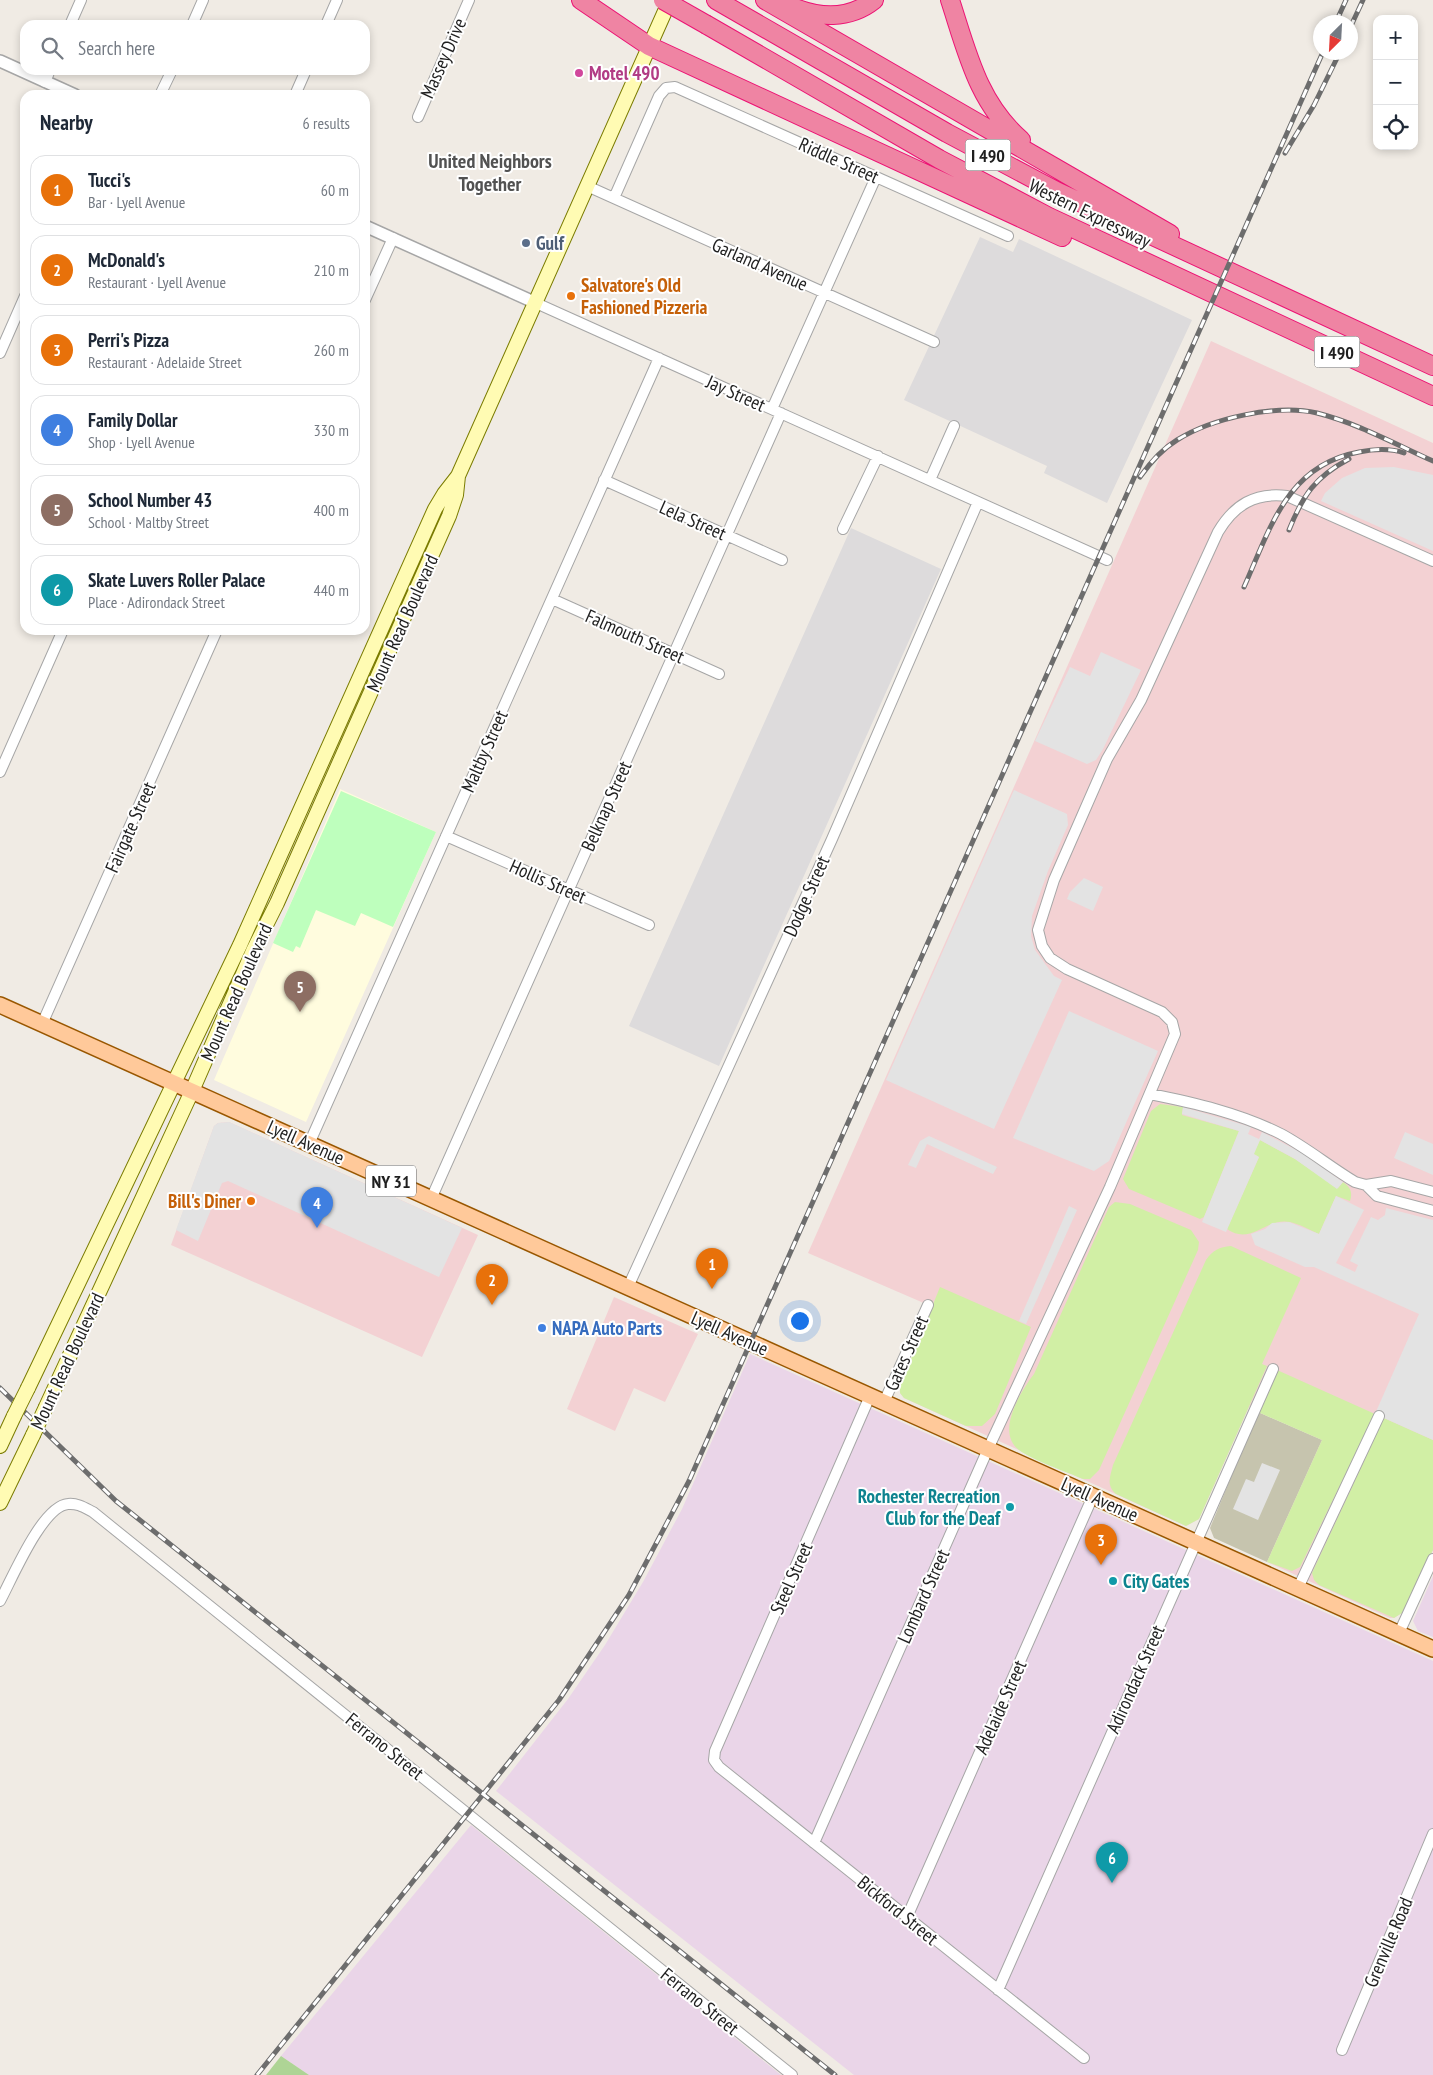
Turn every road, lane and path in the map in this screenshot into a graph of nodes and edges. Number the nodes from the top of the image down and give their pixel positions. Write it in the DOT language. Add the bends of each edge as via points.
graph roads {
  1 [pos="81,0"];
  2 [pos="203,0"];
  3 [pos="337,0"];
  4 [pos="469,0"];
  5 [pos="581,0"];
  6 [pos="664,0"];
  7 [pos="670,0"];
  8 [pos="717,0"];
  9 [pos="765,0"];
  10 [pos="774,0"];
  11 [pos="874,0"];
  12 [pos="950,0"];
  13 [pos="72,20"];
  14 [pos="194,20"];
  15 [pos="328,20"];
  16 [pos="649,46"];
  17 [pos="0,61"];
  18 [pos="20,70"];
  19 [pos="30,75"];
  20 [pos="48,75"];
  21 [pos="170,75"];
  22 [pos="304,75"];
  23 [pos="45,82"];
  24 [pos="63,90"];
  25 [pos="162,90"];
  26 [pos="297,90"];
  27 [pos="418,117"];
  28 [pos="1067,175"];
  29 [pos="876,176"];
  30 [pos="587,186"];
  31 [pos="614,198"];
  32 [pos="370,228"];
  33 [pos="1008,236"];
  34 [pos="392,238"];
  35 [pos="370,289"];
  36 [pos="1269,290"];
  37 [pos="825,293"];
  38 [pos="536,303"];
  39 [pos="20,307"];
  40 [pos="1242,308"];
  41 [pos="934,342"];
  42 [pos="0,352"];
  43 [pos="659,358"];
  44 [pos="1433,366"];
  45 [pos="1433,396"];
  46 [pos="777,411"];
  47 [pos="954,426"];
  48 [pos="878,456"];
  49 [pos="458,476"];
  50 [pos="604,480"];
  51 [pos="930,480"];
  52 [pos="978,502"];
  53 [pos="843,529"];
  54 [pos="727,535"];
  55 [pos="782,560"];
  56 [pos="1107,560"];
  57 [pos="1433,562"];
  58 [pos="552,598"];
  59 [pos="61,635"];
  60 [pos="216,635"];
  61 [pos="674,654"];
  62 [pos="719,674"];
  63 [pos="0,772"];
  64 [pos="446,836"];
  65 [pos="569,890"];
  66 [pos="649,925"];
  67 [pos="0,1005"];
  68 [pos="42,1024"];
  69 [pos="174,1083"];
  70 [pos="192,1091"];
  71 [pos="1150,1094"];
  72 [pos="309,1144"];
  73 [pos="1366,1185"];
  74 [pos="1433,1192"];
  75 [pos="431,1199"];
  76 [pos="1433,1211"];
  77 [pos="628,1287"];
  78 [pos="928,1305"];
  79 [pos="1273,1369"];
  80 [pos="870,1396"];
  81 [pos="884,1402"];
  82 [pos="1379,1416"];
  83 [pos="0,1446"];
  84 [pos="988,1449"];
  85 [pos="1094,1496"];
  86 [pos="0,1503"];
  87 [pos="1195,1542"];
  88 [pos="1433,1559"];
  89 [pos="1298,1588"];
  90 [pos="0,1601"];
  91 [pos="1399,1633"];
  92 [pos="1433,1648"];
  93 [pos="714,1760"];
  94 [pos="1433,1834"];
  95 [pos="814,1843"];
  96 [pos="907,1917"];
  97 [pos="998,1990"];
  98 [pos="1342,2050"];
  99 [pos="1084,2058"];
  100 [pos="792,2075"];
  1 -- 13 [label="street"];
  2 -- 14 [label="street"];
  3 -- 15 [label="street"];
  4 -- 27 [label="street, Massey Drive"];
  5 -- 16 [label="highway"];
  6 -- 40 [label="highway, Western Expressway / I 490, bridge" via="1001,193"];
  7 -- 16 [label="main road, Mount Read Boulevard"];
  8 -- 36 [label="highway, Western Expressway / I 490" via="1010,167 1124,224"];
  9 -- 28 [label="highway"];
  10 -- 11 [label="highway" via="810,13 833,16 853,12"];
  12 -- 28 [label="highway" via="975,78 990,105 1016,136"];
  16 -- 30 [label="main road, Mount Read Boulevard"];
  16 -- 40 [label="highway" via="1077,243"];
  17 -- 18 [label="street"];
  19 -- 23 [label="street"];
  20 -- 23 [label="street"];
  21 -- 25 [label="street"];
  22 -- 26 [label="street"];
  23 -- 24 [label="street"];
  28 -- 36 [label="highway"];
  29 -- 31 [label="street, Riddle Street" via="682,89 669,87 659,96"];
  29 -- 33 [label="street, Riddle Street"];
  29 -- 37 [label="street, Belknap Street"];
  30 -- 31 [label="street, Garland Avenue"];
  30 -- 38 [label="main road, Mount Read Boulevard"];
  31 -- 37 [label="street, Garland Avenue"];
  32 -- 34 [label="street, Jay Street"];
  34 -- 35 [label="street"];
  34 -- 38 [label="street, Jay Street"];
  36 -- 44 [label="highway, Western Expressway / I 490"];
  37 -- 41 [label="street, Garland Avenue"];
  37 -- 46 [label="street, Belknap Street"];
  38 -- 43 [label="street, Jay Street"];
  38 -- 49 [label="main road, Mount Read Boulevard"];
  39 -- 42 [label="street"];
  40 -- 45 [label="highway, Western Expressway / I 490"];
  43 -- 46 [label="street, Jay Street"];
  43 -- 50 [label="street, Maltby Street"];
  46 -- 48 [label="street, Jay Street"];
  46 -- 54 [label="street, Belknap Street"];
  47 -- 51 [label="street"];
  48 -- 51 [label="street, Jay Street"];
  48 -- 53 [label="street"];
  49 -- 69 [label="main road, Mount Read Boulevard" via="435,508 240,946"];
  49 -- 70 [label="main road, Mount Read Boulevard" via="449,516"];
  50 -- 54 [label="street, Lela Street"];
  50 -- 58 [label="street, Maltby Street"];
  51 -- 52 [label="street, Jay Street"];
  52 -- 56 [label="street, Jay Street"];
  52 -- 77 [label="street, Dodge Street" via="839,825"];
  54 -- 55 [label="street, Lela Street"];
  54 -- 61 [label="street, Belknap Street"];
  57 -- 71 [label="street, Lombard Street" via="1287,496 1260,496 1245,502 1233,511 1218,532 1141,700 1107,759 1054,880 1038,930 1042,946 1050,958 1067,969 1162,1012 1172,1022 1175,1034"];
  58 -- 61 [label="street, Falmouth Street"];
  58 -- 64 [label="street, Maltby Street"];
  59 -- 63 [label="street"];
  60 -- 68 [label="street, Fairgate Street"];
  61 -- 62 [label="street, Falmouth Street"];
  61 -- 65 [label="street, Belknap Street"];
  64 -- 65 [label="street, Hollis Street"];
  64 -- 72 [label="street, Maltby Street"];
  65 -- 66 [label="street, Hollis Street"];
  65 -- 75 [label="street, Belknap Street"];
  67 -- 68 [label="main road, Lyell Avenue / NY 31"];
  68 -- 69 [label="main road, Lyell Avenue / NY 31"];
  69 -- 70 [label="main road, Lyell Avenue / NY 31"];
  69 -- 83 [label="main road, Mount Read Boulevard, bridge"];
  70 -- 72 [label="main road, Lyell Avenue / NY 31"];
  70 -- 86 [label="main road, Mount Read Boulevard, bridge"];
  71 -- 73 [label="street" via="1205,1106 1259,1124 1346,1177"];
  71 -- 84 [label="street, Lombard Street"];
  72 -- 75 [label="main road, Lyell Avenue / NY 31"];
  73 -- 74 [label="street" via="1391,1181"];
  73 -- 76 [label="street" via="1377,1196"];
  75 -- 77 [label="main road, Lyell Avenue / NY 31"];
  77 -- 80 [label="main road, Lyell Avenue / NY 31"];
  78 -- 81 [label="street, Gates Street"];
  79 -- 87 [label="street, Adirondack Street"];
  80 -- 81 [label="main road, Lyell Avenue / NY 31"];
  80 -- 93 [label="street, Steel Street" via="714,1751"];
  81 -- 84 [label="main road, Lyell Avenue / NY 31"];
  82 -- 89 [label="street"];
  84 -- 85 [label="main road, Lyell Avenue / NY 31"];
  84 -- 95 [label="street, Lombard Street"];
  85 -- 87 [label="main road, Lyell Avenue / NY 31"];
  85 -- 96 [label="street, Adelaide Street"];
  87 -- 89 [label="main road, Lyell Avenue / NY 31"];
  87 -- 97 [label="street, Adirondack Street"];
  88 -- 91 [label="street"];
  89 -- 91 [label="main road, Lyell Avenue / NY 31"];
  90 -- 100 [label="street, Ferrano Street" via="46,1518 55,1509 66,1504 80,1505 93,1512"];
  91 -- 92 [label="main road, Lyell Avenue / NY 31"];
  93 -- 95 [label="street, Bickford Street"];
  94 -- 98 [label="street, Grenville Road"];
  95 -- 96 [label="street, Bickford Street"];
  96 -- 97 [label="street, Bickford Street"];
  97 -- 99 [label="street, Bickford Street"];
}
